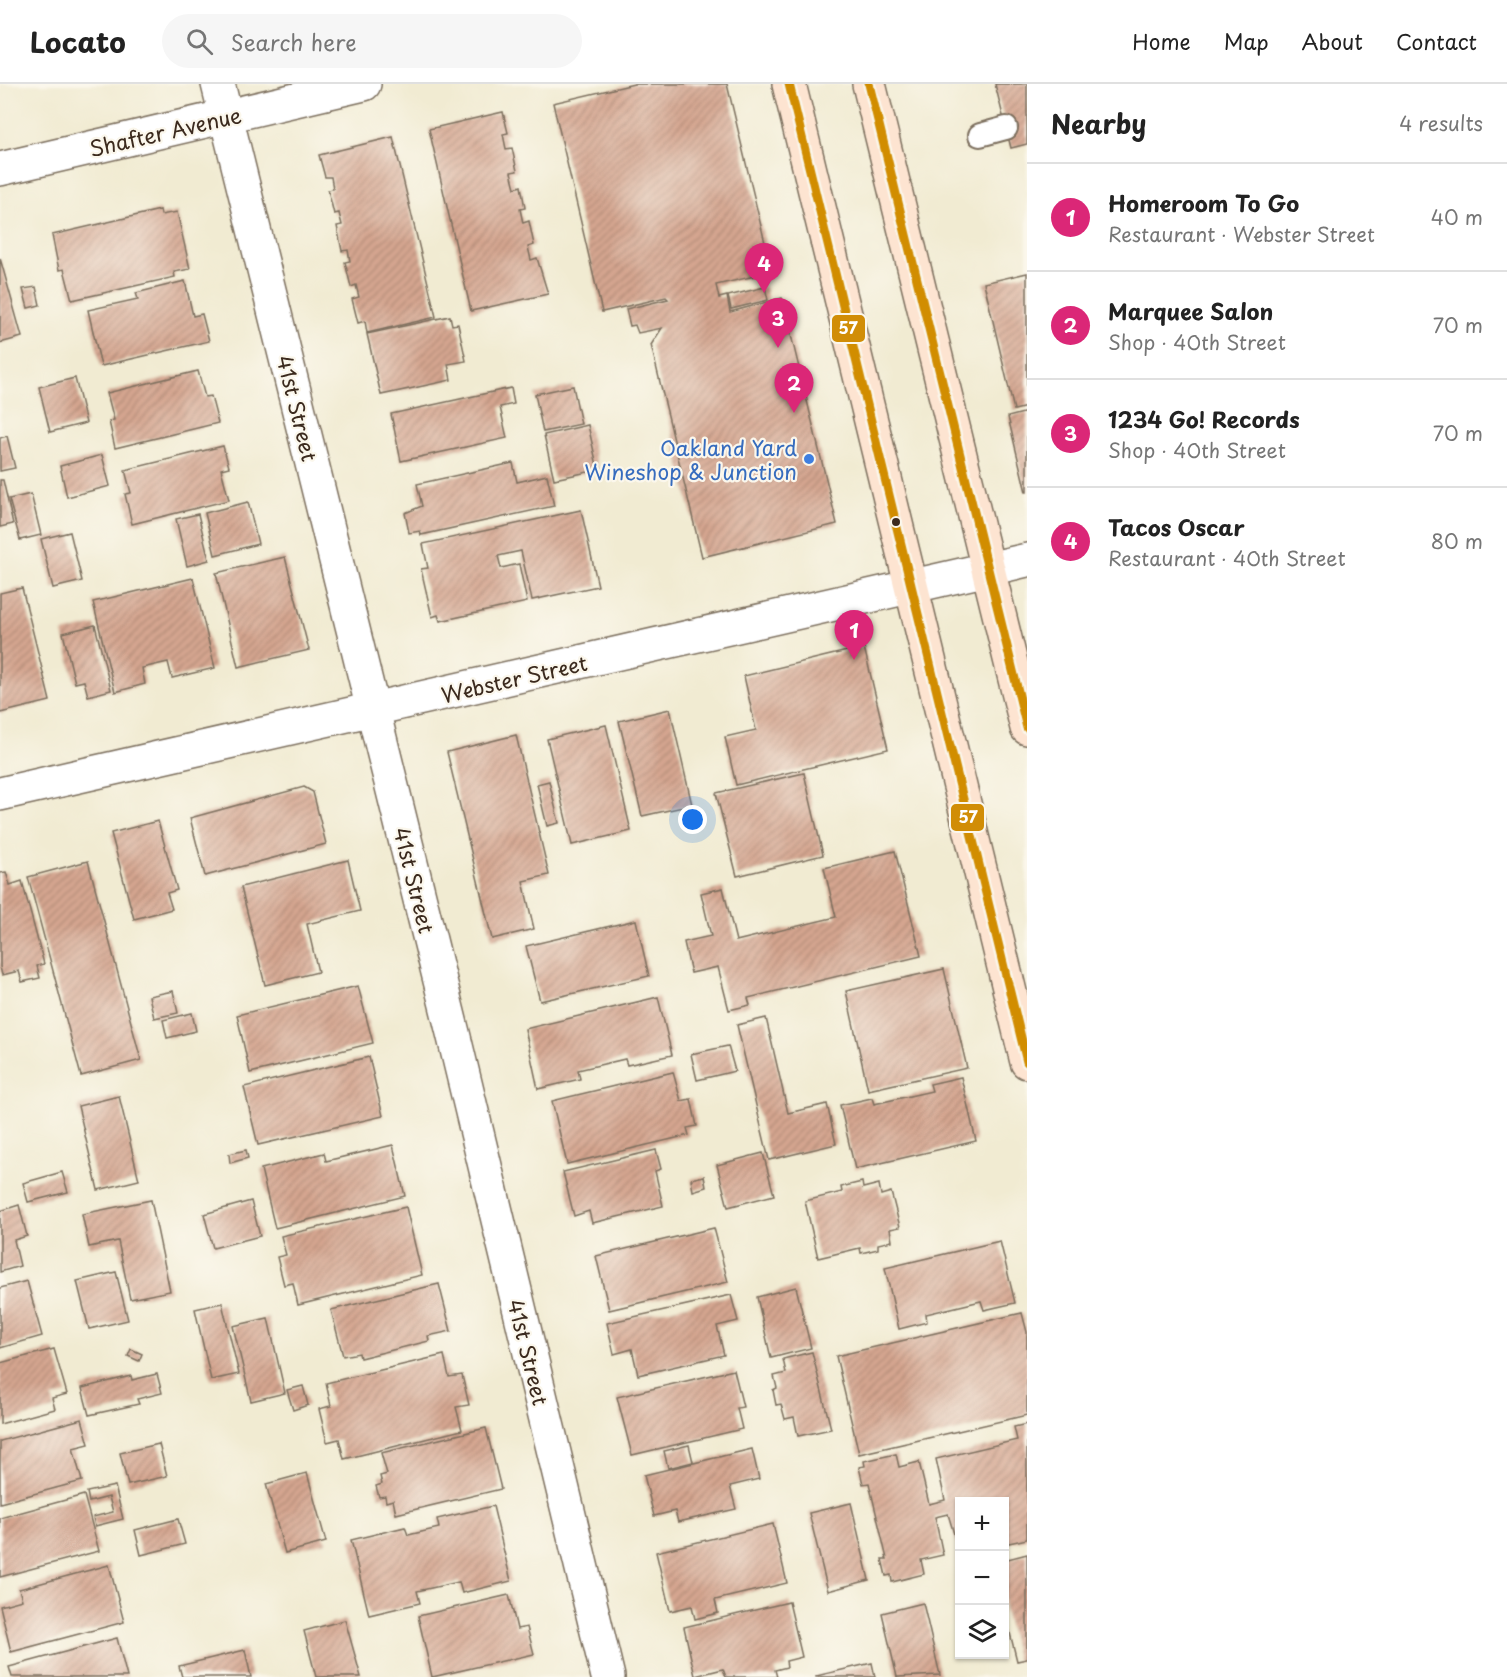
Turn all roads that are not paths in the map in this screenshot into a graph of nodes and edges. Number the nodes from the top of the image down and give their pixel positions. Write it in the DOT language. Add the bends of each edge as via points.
graph roads {
  1 [pos="218,84"];
  2 [pos="364,84"];
  3 [pos="789,84"];
  4 [pos="869,84"];
  5 [pos="226,116"];
  6 [pos="1006,128"];
  7 [pos="980,135"];
  8 [pos="0,169"];
  9 [pos="1027,560"];
  10 [pos="988,569"];
  11 [pos="911,586"];
  12 [pos="373,709"];
  13 [pos="1027,728"];
  14 [pos="0,794"];
  15 [pos="1027,1062"];
  16 [pos="608,1677"];
  1 -- 5 [label="street, 41st Street"];
  2 -- 5 [label="street, Shafter Avenue"];
  3 -- 11 [label="main road"];
  4 -- 10 [label="main road"];
  5 -- 8 [label="street, Shafter Avenue"];
  5 -- 12 [label="street, 41st Street"];
  6 -- 7 [label="lane"];
  9 -- 10 [label="street, Webster Street"];
  10 -- 11 [label="street, Webster Street"];
  10 -- 13 [label="main road"];
  11 -- 12 [label="street, Webster Street"];
  11 -- 15 [label="main road"];
  12 -- 14 [label="street, Webster Street"];
  12 -- 16 [label="street, 41st Street"];
}
